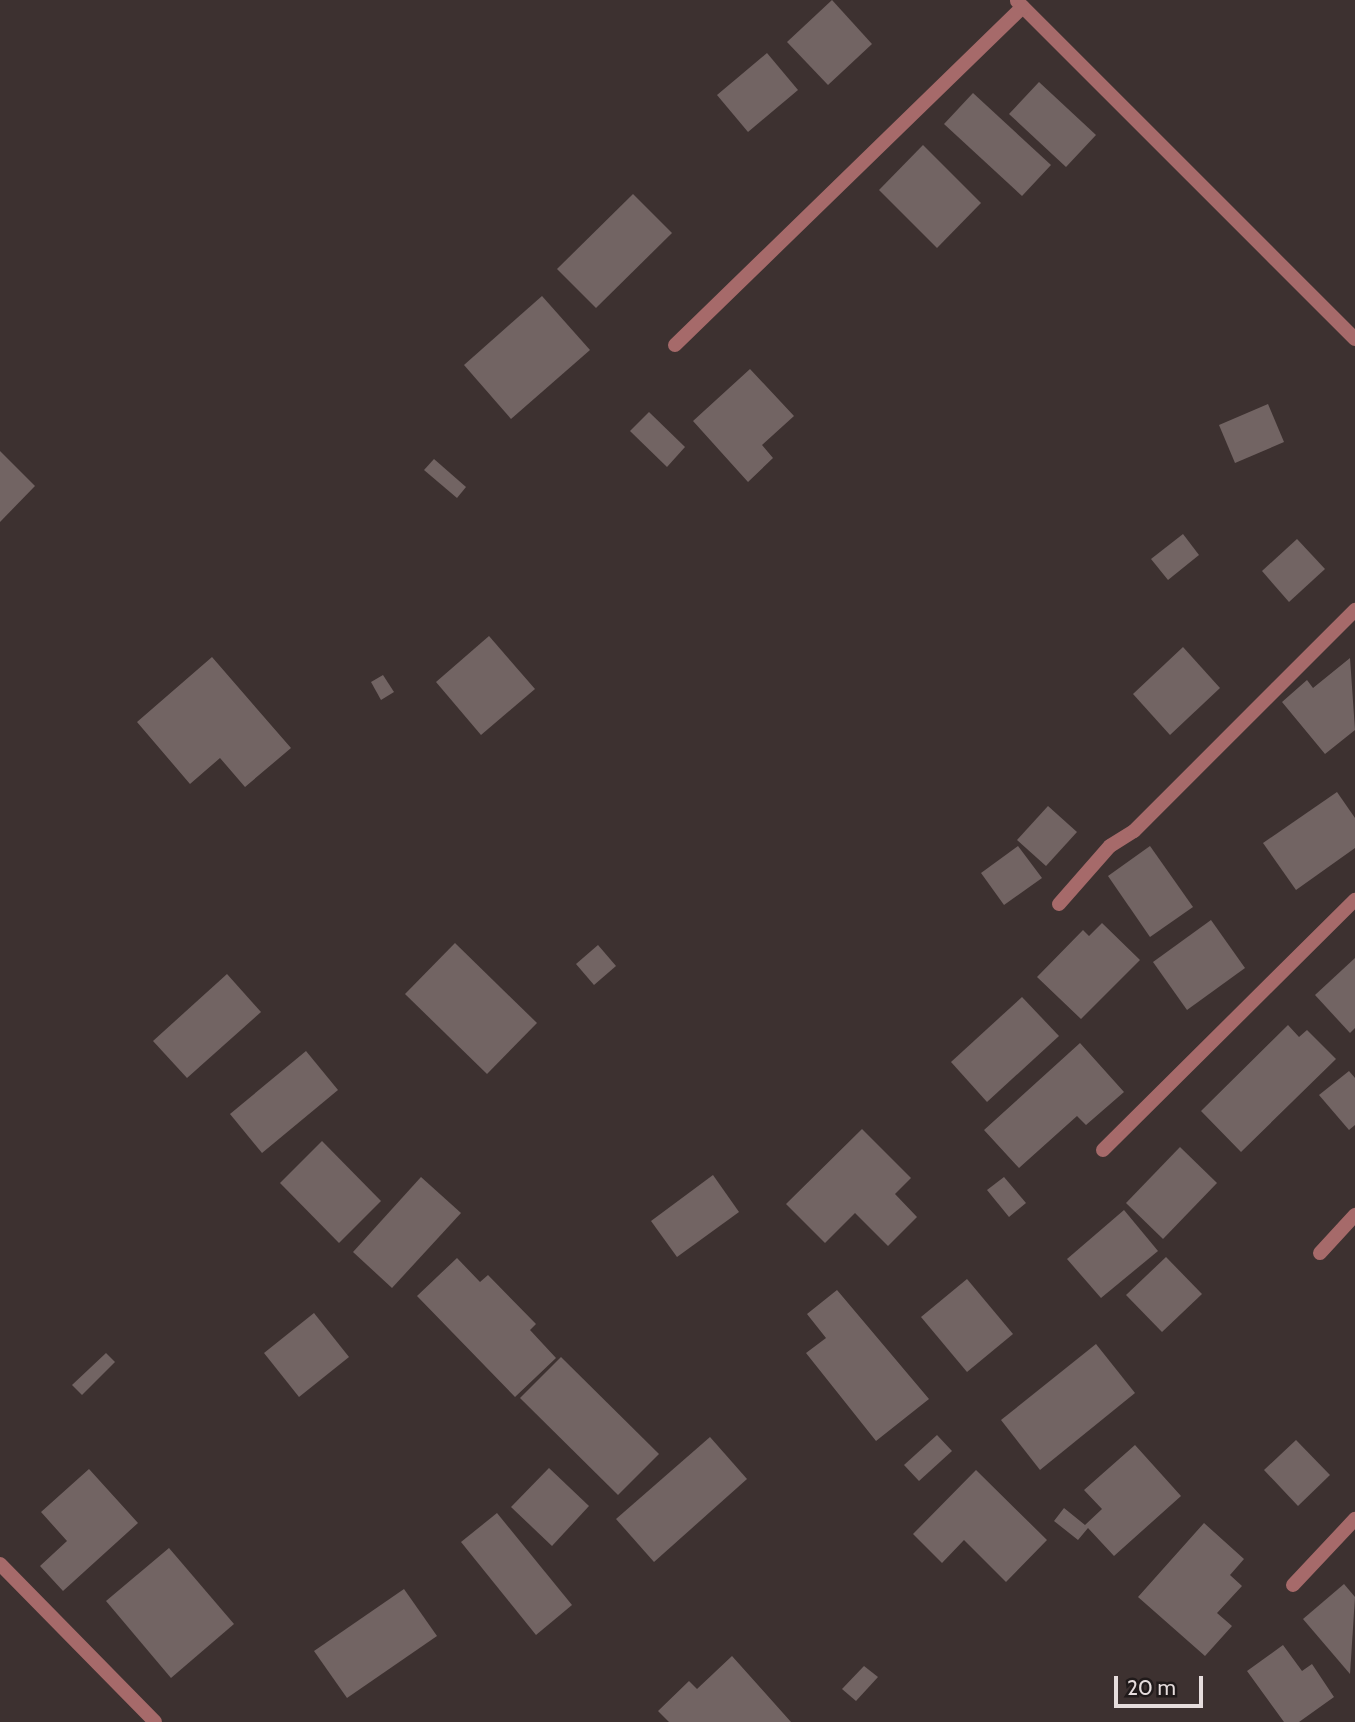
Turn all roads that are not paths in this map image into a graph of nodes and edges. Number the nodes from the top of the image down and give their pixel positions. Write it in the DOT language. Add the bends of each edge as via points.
graph roads {
  1 [pos="1020,3"];
  2 [pos="1355,338"];
  3 [pos="675,345"];
  4 [pos="1355,610"];
  5 [pos="1355,900"];
  6 [pos="1059,904"];
  7 [pos="1102,1150"];
  8 [pos="1355,1215"];
  9 [pos="1320,1253"];
  10 [pos="1355,1519"];
  11 [pos="0,1564"];
  12 [pos="1293,1585"];
  13 [pos="155,1722"];
  1 -- 2 [label="street"];
  1 -- 3 [label="street"];
  4 -- 6 [label="street" via="1134,831 1110,846"];
  5 -- 7 [label="street"];
  8 -- 9 [label="street"];
  10 -- 12 [label="street"];
  11 -- 13 [label="street"];
}
